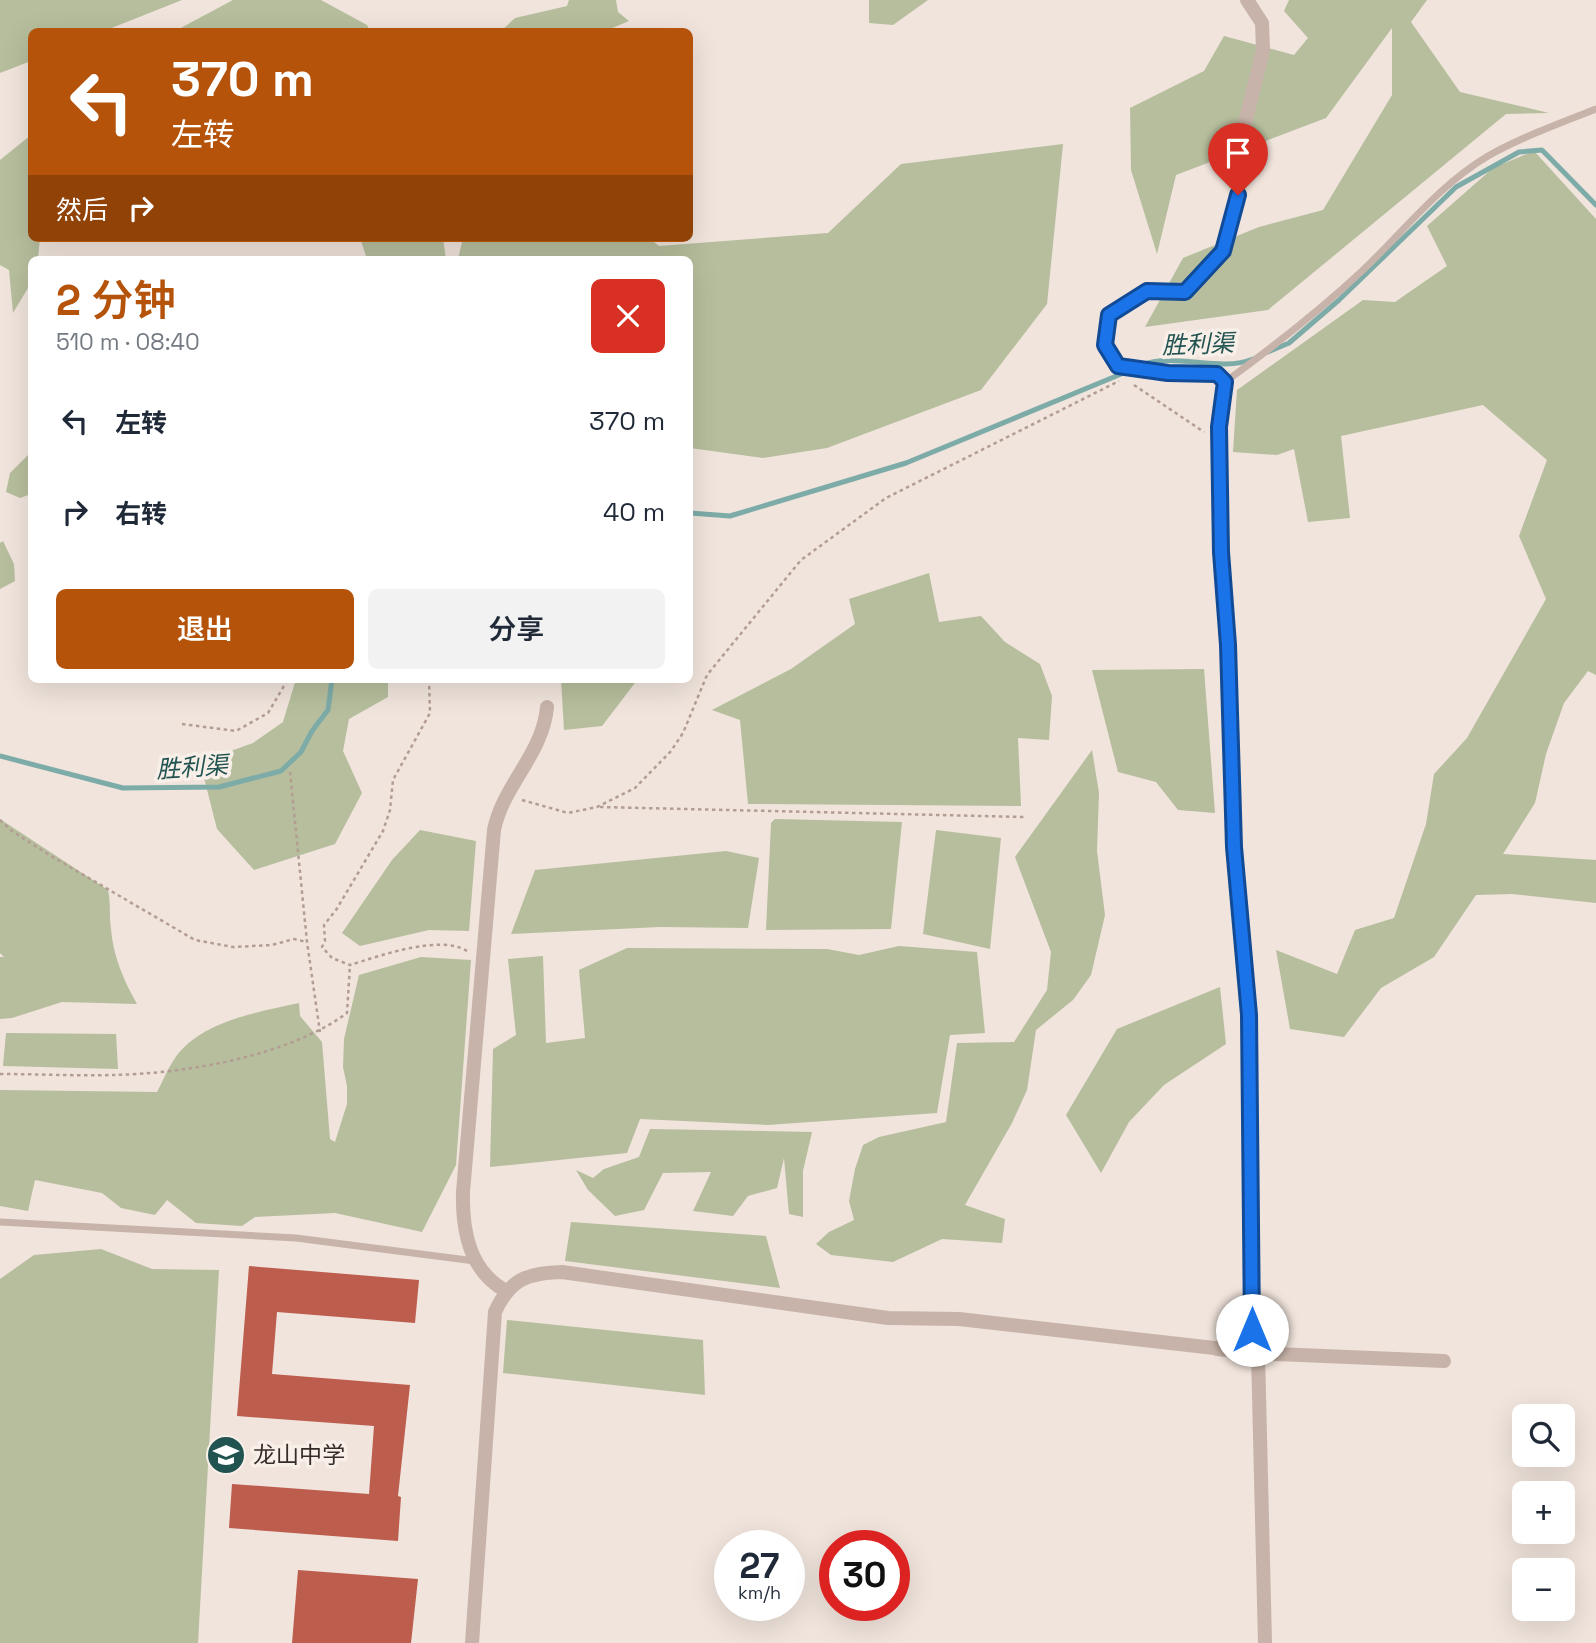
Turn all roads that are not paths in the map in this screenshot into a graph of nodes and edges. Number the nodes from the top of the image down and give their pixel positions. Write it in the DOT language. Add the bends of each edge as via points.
graph roads {
  1 [pos="1247,0"];
  2 [pos="1596,109"];
  3 [pos="1225,382"];
  4 [pos="547,707"];
  5 [pos="0,1222"];
  6 [pos="475,1261"];
  7 [pos="506,1291"];
  8 [pos="1217,1349"];
  9 [pos="1258,1353"];
  10 [pos="1444,1362"];
  11 [pos="472,1643"];
  12 [pos="1265,1643"];
  1 -- 3 [label="street" via="1262,23 1264,50 1239,148 1238,195 1223,251 1185,292 1147,291 1109,315 1105,345 1124,373 1217,374"];
  2 -- 3 [label="lane" via="1489,156 1463,174 1297,328"];
  3 -- 8 [label="street" via="1219,427 1221,552 1234,847 1249,1015 1252,1330 1242,1346"];
  4 -- 6 [label="street" via="536,747 500,810 494,830 463,1203"];
  5 -- 6 [label="lane" via="296,1238"];
  6 -- 7 [label="street" via="489,1280"];
  7 -- 8 [label="street" via="541,1272 562,1272 888,1318 959,1319"];
  7 -- 11 [label="street" via="494,1322"];
  8 -- 9 [label="street"];
  9 -- 10 [label="street"];
  9 -- 12 [label="street"];
}
